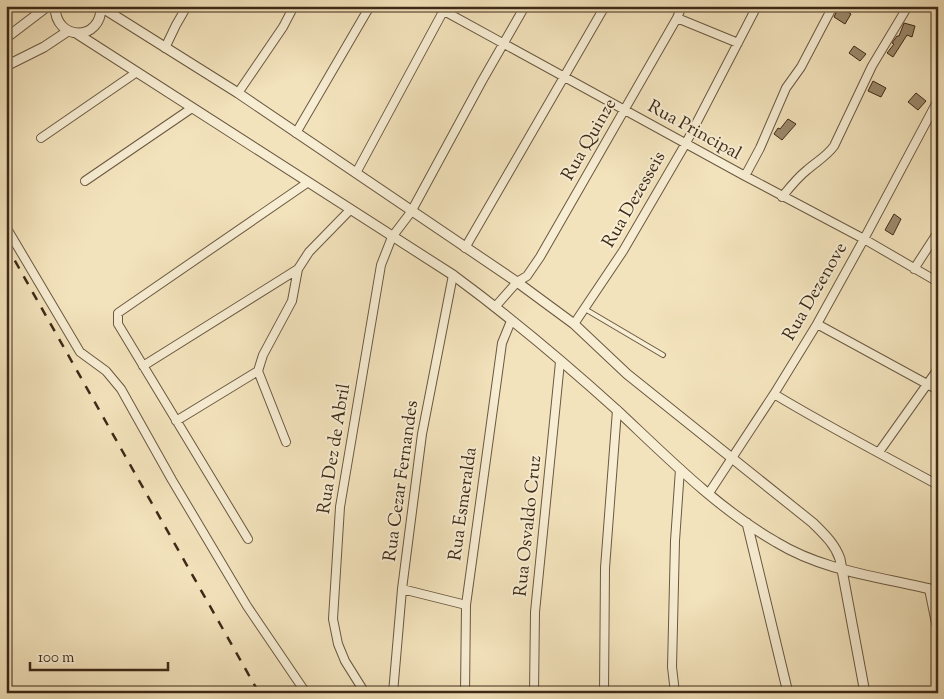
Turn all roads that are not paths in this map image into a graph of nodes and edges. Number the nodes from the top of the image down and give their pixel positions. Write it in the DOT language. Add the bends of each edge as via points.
graph roads {
  1 [pos="48,6"];
  2 [pos="55,6"];
  3 [pos="187,6"];
  4 [pos="294,6"];
  5 [pos="370,6"];
  6 [pos="435,6"];
  7 [pos="525,6"];
  8 [pos="605,6"];
  9 [pos="682,6"];
  10 [pos="756,6"];
  11 [pos="833,6"];
  12 [pos="908,6"];
  13 [pos="101,7"];
  14 [pos="444,8"];
  15 [pos="677,18"];
  16 [pos="72,32"];
  17 [pos="6,38"];
  18 [pos="738,43"];
  19 [pos="503,44"];
  20 [pos="165,48"];
  21 [pos="6,66"];
  22 [pos="137,72"];
  23 [pos="565,77"];
  24 [pos="238,93"];
  25 [pos="938,100"];
  26 [pos="192,108"];
  27 [pos="624,110"];
  28 [pos="296,133"];
  29 [pos="41,138"];
  30 [pos="686,143"];
  31 [pos="356,173"];
  32 [pos="744,176"];
  33 [pos="85,181"];
  34 [pos="307,183"];
  35 [pos="782,197"];
  36 [pos="350,210"];
  37 [pos="411,212"];
  38 [pos="6,227"];
  39 [pos="938,232"];
  40 [pos="392,237"];
  41 [pos="864,239"];
  42 [pos="465,248"];
  43 [pos="298,269"];
  44 [pos="914,269"];
  45 [pos="452,275"];
  46 [pos="517,282"];
  47 [pos="938,282"];
  48 [pos="495,307"];
  49 [pos="584,309"];
  50 [pos="511,321"];
  51 [pos="574,324"];
  52 [pos="816,324"];
  53 [pos="663,355"];
  54 [pos="560,362"];
  55 [pos="144,366"];
  56 [pos="938,370"];
  57 [pos="258,372"];
  58 [pos="928,384"];
  59 [pos="938,390"];
  60 [pos="774,394"];
  61 [pos="617,410"];
  62 [pos="176,421"];
  63 [pos="286,442"];
  64 [pos="879,452"];
  65 [pos="732,457"];
  66 [pos="680,469"];
  67 [pos="938,485"];
  68 [pos="709,493"];
  69 [pos="747,523"];
  70 [pos="248,539"];
  71 [pos="843,570"];
  72 [pos="402,589"];
  73 [pos="933,590"];
  74 [pos="466,605"];
  75 [pos="938,633"];
  76 [pos="306,693"];
  77 [pos="365,693"];
  78 [pos="393,693"];
  79 [pos="465,693"];
  80 [pos="534,693"];
  81 [pos="604,693"];
  82 [pos="675,693"];
  83 [pos="788,693"];
  84 [pos="865,693"];
  1 -- 17 [label="street"];
  2 -- 16 [label="street" via="57,21"];
  3 -- 20 [label="street"];
  4 -- 24 [label="street"];
  5 -- 28 [label="street"];
  6 -- 14 [label="street, Rua Principal"];
  7 -- 19 [label="street, Rua Dez de Abril"];
  8 -- 23 [label="street"];
  9 -- 15 [label="street, Rua Quinze"];
  10 -- 18 [label="street, Rua Dezesseis"];
  11 -- 32 [label="street" via="801,67 786,88"];
  12 -- 35 [label="street" via="872,66 834,146"];
  13 -- 16 [label="street" via="95,26 83,33"];
  13 -- 20 [label="street"];
  14 -- 19 [label="street, Rua Principal"];
  14 -- 31 [label="street"];
  15 -- 18 [label="street"];
  15 -- 27 [label="street, Rua Quinze"];
  16 -- 21 [label="street"];
  16 -- 22 [label="street"];
  18 -- 30 [label="street, Rua Dezesseis"];
  19 -- 23 [label="street, Rua Principal"];
  19 -- 37 [label="street, Rua Dez de Abril"];
  20 -- 24 [label="street"];
  22 -- 26 [label="street"];
  22 -- 29 [label="street"];
  23 -- 27 [label="street, Rua Principal"];
  23 -- 42 [label="street"];
  24 -- 28 [label="street"];
  25 -- 41 [label="street, Rua Dezenove"];
  26 -- 33 [label="street"];
  26 -- 34 [label="street"];
  27 -- 30 [label="street, Rua Principal"];
  27 -- 46 [label="street, Rua Quinze" via="535,265 527,276"];
  28 -- 31 [label="street"];
  30 -- 32 [label="street, Rua Principal"];
  30 -- 49 [label="street, Rua Dezesseis" via="623,251"];
  31 -- 37 [label="street"];
  32 -- 35 [label="street, Rua Principal"];
  34 -- 36 [label="street"];
  34 -- 55 [label="street" via="118,313 118,324"];
  35 -- 41 [label="street, Rua Principal"];
  36 -- 40 [label="street"];
  36 -- 43 [label="street" via="309,252"];
  37 -- 40 [label="street, Rua Dez de Abril"];
  37 -- 42 [label="street"];
  38 -- 76 [label="street" via="80,352 106,370 121,389 247,606"];
  39 -- 44 [label="street"];
  40 -- 45 [label="street"];
  40 -- 77 [label="street, Rua Dez de Abril" via="382,265 340,507 334,601 333,619 338,644"];
  41 -- 44 [label="street, Rua Principal"];
  41 -- 52 [label="street, Rua Dezenove"];
  42 -- 46 [label="street"];
  43 -- 55 [label="street"];
  43 -- 57 [label="street" via="292,301 263,355"];
  44 -- 47 [label="street, Rua Principal"];
  45 -- 48 [label="street"];
  45 -- 72 [label="street, Rua Cezar Fernandes" via="422,434"];
  46 -- 48 [label="street, Rua Quinze"];
  46 -- 51 [label="street"];
  48 -- 50 [label="street"];
  49 -- 51 [label="street, Rua Dezesseis"];
  49 -- 53 [label="lane"];
  50 -- 54 [label="street"];
  50 -- 74 [label="street, Rua Esmeralda" via="502,343"];
  51 -- 65 [label="street" via="627,374"];
  52 -- 58 [label="street"];
  52 -- 60 [label="street, Rua Dezenove"];
  54 -- 61 [label="street"];
  54 -- 80 [label="street, Rua Osvaldo Cruz" via="535,612"];
  55 -- 62 [label="street"];
  56 -- 58 [label="street"];
  57 -- 62 [label="street"];
  57 -- 63 [label="street"];
  58 -- 59 [label="street"];
  58 -- 64 [label="street"];
  60 -- 64 [label="street" via="829,428"];
  60 -- 65 [label="street, Rua Dezenove"];
  61 -- 66 [label="street"];
  61 -- 81 [label="street" via="605,568"];
  62 -- 70 [label="street"];
  64 -- 67 [label="street"];
  65 -- 68 [label="street, Rua Dezenove"];
  65 -- 71 [label="street" via="814,523 837,550"];
  66 -- 68 [label="street"];
  66 -- 82 [label="street" via="672,667"];
  68 -- 69 [label="street"];
  69 -- 71 [label="street" via="796,552"];
  69 -- 83 [label="street"];
  71 -- 73 [label="street"];
  71 -- 84 [label="street"];
  72 -- 74 [label="street"];
  72 -- 78 [label="street, Rua Cezar Fernandes"];
  73 -- 75 [label="street"];
  74 -- 79 [label="street, Rua Esmeralda"];
}
